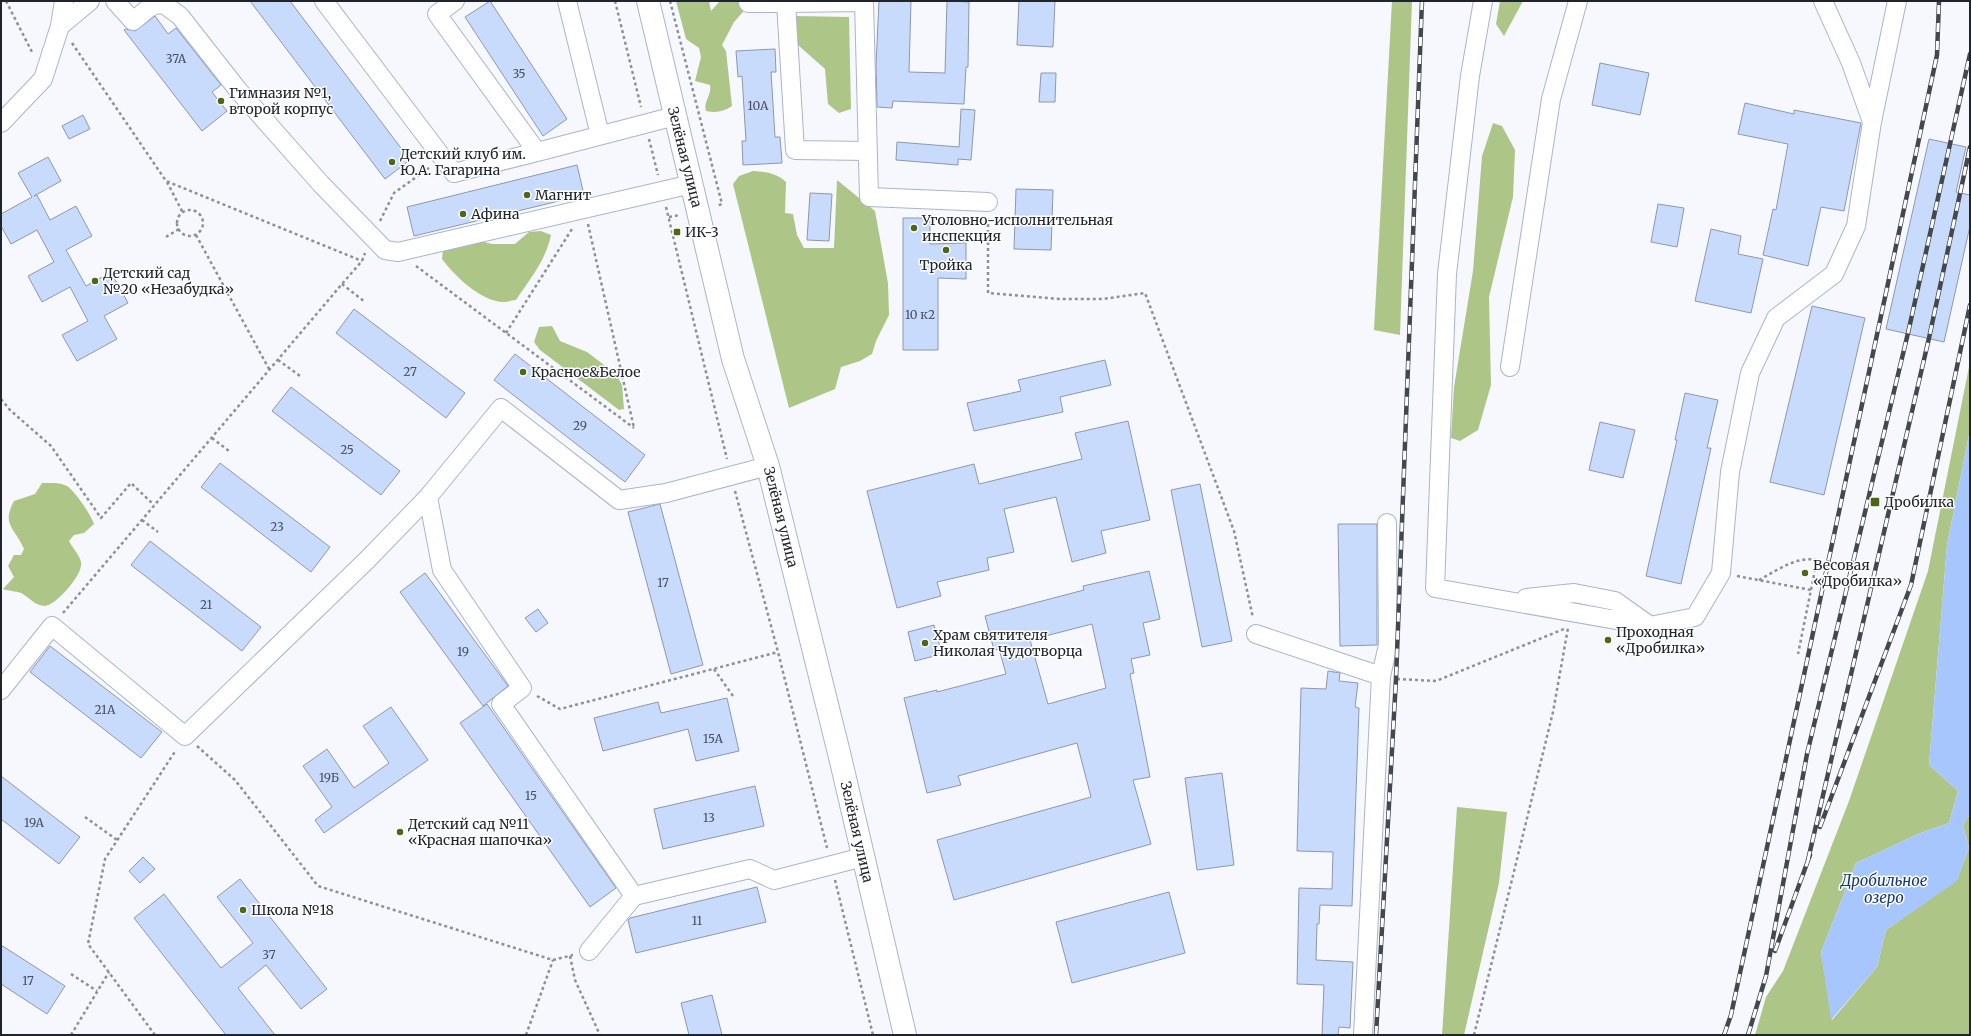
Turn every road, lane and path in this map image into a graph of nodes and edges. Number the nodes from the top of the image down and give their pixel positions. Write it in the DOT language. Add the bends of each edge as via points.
graph roads {
  1 [pos="6,1"];
  2 [pos="64,1"];
  3 [pos="90,1"];
  4 [pos="115,1"];
  5 [pos="324,1"];
  6 [pos="455,1"];
  7 [pos="567,1"];
  8 [pos="615,1"];
  9 [pos="648,1"];
  10 [pos="670,1"];
  11 [pos="864,1"];
  12 [pos="1483,1"];
  13 [pos="1578,1"];
  14 [pos="1824,1"];
  15 [pos="1898,1"];
  16 [pos="748,3"];
  17 [pos="786,3"];
  18 [pos="60,26"];
  19 [pos="43,79"];
  20 [pos="675,116"];
  21 [pos="1872,122"];
  22 [pos="1,123"];
  23 [pos="645,124"];
  24 [pos="600,135"];
  25 [pos="867,151"];
  26 [pos="537,152"];
  27 [pos="443,158"];
  28 [pos="166,181"];
  29 [pos="692,184"];
  30 [pos="661,191"];
  31 [pos="988,202"];
  32 [pos="722,204"];
  33 [pos="585,208"];
  34 [pos="184,213"];
  35 [pos="179,230"];
  36 [pos="987,234"];
  37 [pos="196,235"];
  38 [pos="166,237"];
  39 [pos="373,237"];
  40 [pos="398,252"];
  41 [pos="362,260"];
  42 [pos="342,284"];
  43 [pos="365,302"];
  44 [pos="506,333"];
  45 [pos="278,360"];
  46 [pos="1510,367"];
  47 [pos="270,370"];
  48 [pos="300,376"];
  49 [pos="1,398"];
  50 [pos="212,438"];
  51 [pos="229,451"];
  52 [pos="768,466"];
  53 [pos="731,476"];
  54 [pos="428,497"];
  55 [pos="154,505"];
  56 [pos="142,520"];
  57 [pos="1387,522"];
  58 [pos="158,532"];
  59 [pos="1721,573"];
  60 [pos="1759,580"];
  61 [pos="1811,590"];
  62 [pos="52,626"];
  63 [pos="1256,634"];
  64 [pos="778,652"];
  65 [pos="1798,654"];
  66 [pos="714,669"];
  67 [pos="1381,676"];
  68 [pos="1402,679"];
  69 [pos="522,688"];
  70 [pos="1,690"];
  71 [pos="733,696"];
  72 [pos="185,736"];
  73 [pos="85,817"];
  74 [pos="118,840"];
  75 [pos="863,857"];
  76 [pos="831,865"];
  77 [pos="634,896"];
  78 [pos="589,951"];
  79 [pos="570,956"];
  80 [pos="552,960"];
  81 [pos="109,972"];
  82 [pos="71,974"];
  83 [pos="97,991"];
  84 [pos="70,1035"];
  85 [pos="155,1035"];
  86 [pos="526,1035"];
  87 [pos="600,1035"];
  88 [pos="873,1035"];
  89 [pos="905,1035"];
  90 [pos="1363,1035"];
  91 [pos="1474,1035"];
  1 -- 19 [label="path"];
  2 -- 18 [label="street"];
  3 -- 18 [label="street"];
  4 -- 39 [label="street" via="133,21 150,7 158,4 165,5 180,16 238,90 321,184"];
  5 -- 27 [label="street"];
  6 -- 26 [label="street" via="437,14"];
  7 -- 24 [label="street"];
  8 -- 23 [label="path"];
  9 -- 20 [label="main road, Зелёная улица"];
  10 -- 32 [label="path"];
  11 -- 17 [label="street"];
  11 -- 25 [label="street"];
  12 -- 59 [label="street" via="1470,76 1447,274 1435,588 1650,626 1695,617"];
  13 -- 46 [label="street" via="1551,99"];
  14 -- 21 [label="street" via="1851,62"];
  15 -- 21 [label="street"];
  16 -- 17 [label="street"];
  17 -- 25 [label="street" via="794,150"];
  18 -- 19 [label="street"];
  18 -- 28 [label="path"];
  19 -- 22 [label="street"];
  20 -- 23 [label="street"];
  20 -- 29 [label="main road, Зелёная улица"];
  21 -- 59 [label="street" via="1856,226 1834,274 1776,318 1750,372 1730,472"];
  23 -- 24 [label="street"];
  23 -- 30 [label="path"];
  24 -- 26 [label="street"];
  25 -- 31 [label="street" via="870,197"];
  26 -- 27 [label="street" via="454,173"];
  27 -- 39 [label="path" via="394,193"];
  28 -- 34 [label="path"];
  28 -- 41 [label="path"];
  29 -- 30 [label="street"];
  29 -- 52 [label="main road, Зелёная улица" via="733,359"];
  30 -- 33 [label="street"];
  30 -- 53 [label="path"];
  33 -- 40 [label="street"];
  33 -- 44 [label="path"];
  33 -- 44 [label="path" via="634,428"];
  34 -- 35 [label="path" via="178,219"];
  34 -- 37 [label="path" via="192,211 201,218 202,229"];
  35 -- 37 [label="path" via="187,236"];
  35 -- 38 [label="path"];
  36 -- 63 [label="path" via="988,293 1061,299 1102,299 1145,293 1234,530"];
  37 -- 47 [label="path"];
  39 -- 40 [label="street" via="385,250"];
  39 -- 41 [label="path"];
  40 -- 44 [label="path"];
  41 -- 42 [label="path"];
  42 -- 43 [label="path"];
  42 -- 45 [label="path"];
  45 -- 47 [label="path"];
  45 -- 48 [label="path"];
  47 -- 50 [label="path"];
  49 -- 55 [label="path" via="10,410 51,446 101,518 131,483"];
  50 -- 51 [label="path"];
  50 -- 55 [label="path"];
  52 -- 53 [label="street"];
  52 -- 75 [label="main road, Зелёная улица"];
  53 -- 54 [label="street" via="666,493 619,500 501,408"];
  53 -- 64 [label="path"];
  54 -- 69 [label="street" via="442,570"];
  54 -- 72 [label="street" via="368,560"];
  55 -- 56 [label="path"];
  56 -- 58 [label="path"];
  56 -- 62 [label="path"];
  57 -- 67 [label="street" via="1388,645"];
  59 -- 60 [label="path"];
  60 -- 61 [label="path"];
  60 -- 61 [label="path" via="1797,560 1818,560"];
  61 -- 65 [label="path"];
  62 -- 70 [label="street"];
  62 -- 72 [label="street"];
  63 -- 67 [label="street"];
  64 -- 66 [label="path"];
  64 -- 76 [label="path"];
  66 -- 69 [label="path" via="560,709"];
  66 -- 71 [label="path"];
  67 -- 90 [label="street"];
  68 -- 91 [label="path" via="1436,681 1568,627 1553,712"];
  69 -- 77 [label="street" via="501,704"];
  72 -- 74 [label="path"];
  72 -- 80 [label="path" via="235,780 318,886"];
  73 -- 74 [label="path"];
  74 -- 81 [label="path" via="105,860 88,944"];
  75 -- 76 [label="street"];
  75 -- 89 [label="main road, Зелёная улица"];
  76 -- 77 [label="street" via="774,880 750,869"];
  76 -- 88 [label="path"];
  77 -- 78 [label="street"];
  78 -- 79 [label="path"];
  79 -- 80 [label="path"];
  79 -- 87 [label="path" via="575,980"];
  80 -- 86 [label="path"];
  81 -- 83 [label="path"];
  81 -- 85 [label="path"];
  82 -- 83 [label="path"];
  83 -- 84 [label="path"];
}
